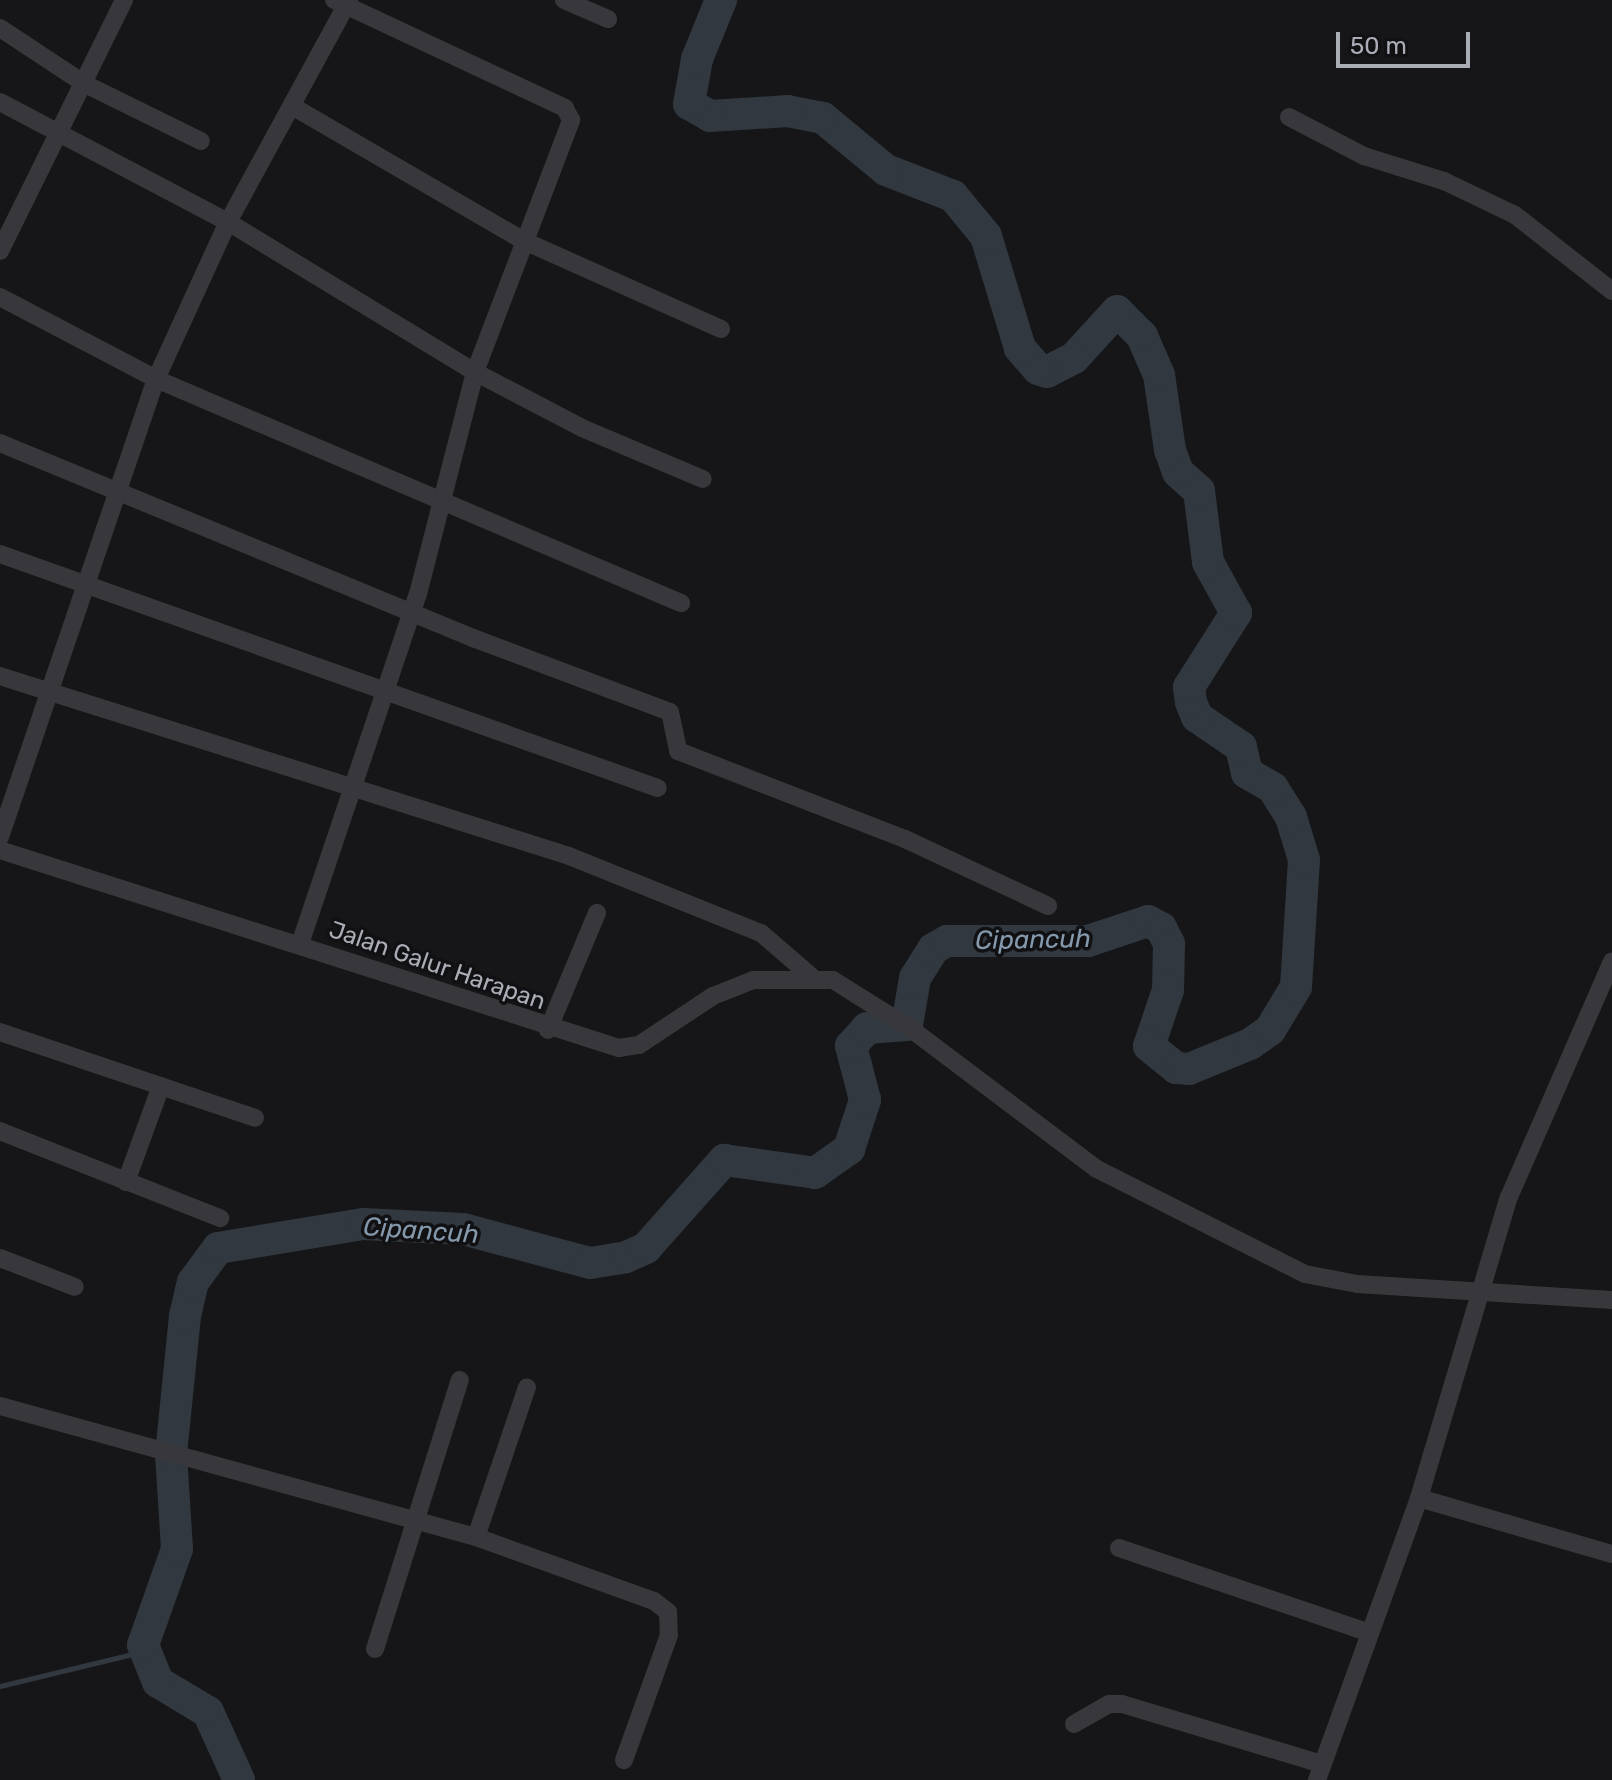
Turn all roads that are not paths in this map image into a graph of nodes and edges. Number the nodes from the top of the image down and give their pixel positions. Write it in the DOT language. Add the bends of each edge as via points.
graph roads {
  1 [pos="124,0"];
  2 [pos="564,0"];
  3 [pos="343,2"];
  4 [pos="608,19"];
  5 [pos="0,28"];
  6 [pos="85,84"];
  7 [pos="0,102"];
  8 [pos="292,106"];
  9 [pos="1289,117"];
  10 [pos="61,131"];
  11 [pos="201,141"];
  12 [pos="228,222"];
  13 [pos="6,224"];
  14 [pos="522,240"];
  15 [pos="0,251"];
  16 [pos="1612,291"];
  17 [pos="0,297"];
  18 [pos="721,329"];
  19 [pos="475,372"];
  20 [pos="156,379"];
  21 [pos="0,443"];
  22 [pos="703,479"];
  23 [pos="117,489"];
  24 [pos="439,505"];
  25 [pos="0,554"];
  26 [pos="86,588"];
  27 [pos="681,603"];
  28 [pos="411,613"];
  29 [pos="0,676"];
  30 [pos="50,693"];
  31 [pos="384,695"];
  32 [pos="355,784"];
  33 [pos="658,788"];
  34 [pos="0,837"];
  35 [pos="0,850"];
  36 [pos="1048,906"];
  37 [pos="597,913"];
  38 [pos="300,944"];
  39 [pos="1611,968"];
  40 [pos="812,977"];
  41 [pos="548,1030"];
  42 [pos="0,1032"];
  43 [pos="161,1086"];
  44 [pos="255,1118"];
  45 [pos="0,1131"];
  46 [pos="126,1182"];
  47 [pos="220,1218"];
  48 [pos="0,1258"];
  49 [pos="75,1287"];
  50 [pos="1483,1290"];
  51 [pos="1612,1300"];
  52 [pos="460,1380"];
  53 [pos="527,1387"];
  54 [pos="1,1409"];
  55 [pos="1419,1498"];
  56 [pos="418,1520"];
  57 [pos="476,1537"];
  58 [pos="1119,1548"];
  59 [pos="1612,1554"];
  60 [pos="1370,1633"];
  61 [pos="375,1649"];
  62 [pos="1074,1724"];
  63 [pos="624,1760"];
  64 [pos="1319,1772"];
  1 -- 6 [label="street"];
  2 -- 4 [label="street"];
  3 -- 8 [label="street"];
  3 -- 14 [label="street" via="571,112"];
  5 -- 6 [label="street"];
  6 -- 10 [label="street"];
  6 -- 11 [label="street"];
  7 -- 10 [label="street"];
  8 -- 12 [label="street"];
  8 -- 14 [label="street"];
  9 -- 16 [label="street" via="1364,156 1444,181 1515,215"];
  10 -- 12 [label="street"];
  10 -- 13 [label="street"];
  12 -- 19 [label="street"];
  12 -- 20 [label="street"];
  13 -- 15 [label="street"];
  14 -- 18 [label="street"];
  14 -- 19 [label="street"];
  17 -- 20 [label="street"];
  19 -- 22 [label="street" via="582,428"];
  19 -- 24 [label="street"];
  20 -- 23 [label="street"];
  20 -- 24 [label="street"];
  21 -- 23 [label="street"];
  23 -- 26 [label="street"];
  23 -- 28 [label="street"];
  24 -- 27 [label="street"];
  24 -- 28 [label="street"];
  25 -- 26 [label="street"];
  26 -- 30 [label="street"];
  26 -- 31 [label="street"];
  28 -- 31 [label="street"];
  28 -- 36 [label="street" via="670,712 678,751 905,839"];
  29 -- 30 [label="street"];
  30 -- 32 [label="street"];
  30 -- 34 [label="street"];
  31 -- 32 [label="street"];
  31 -- 33 [label="street"];
  32 -- 38 [label="street"];
  32 -- 40 [label="street" via="569,856 761,933"];
  35 -- 38 [label="street, Jalan Galur Harapan"];
  37 -- 41 [label="street"];
  38 -- 41 [label="street, Jalan Galur Harapan"];
  39 -- 50 [label="street" via="1509,1197"];
  40 -- 41 [label="street, Jalan Galur Harapan" via="733,987 630,1048"];
  40 -- 50 [label="street, Jalan Galur Harapan" via="851,989 911,1029 1097,1169 1273,1261 1327,1280"];
  42 -- 43 [label="street"];
  43 -- 44 [label="street"];
  43 -- 46 [label="street"];
  45 -- 46 [label="street"];
  46 -- 47 [label="street"];
  48 -- 49 [label="street"];
  50 -- 51 [label="street, Jalan Galur Harapan"];
  50 -- 55 [label="street"];
  52 -- 56 [label="street"];
  53 -- 57 [label="street"];
  54 -- 56 [label="street" via="180,1452"];
  55 -- 59 [label="street"];
  55 -- 60 [label="street"];
  56 -- 57 [label="street"];
  56 -- 61 [label="street"];
  57 -- 63 [label="street" via="654,1601 668,1612 669,1635"];
  58 -- 60 [label="street"];
  60 -- 64 [label="street"];
  62 -- 64 [label="street" via="1109,1704 1122,1704"];
}
